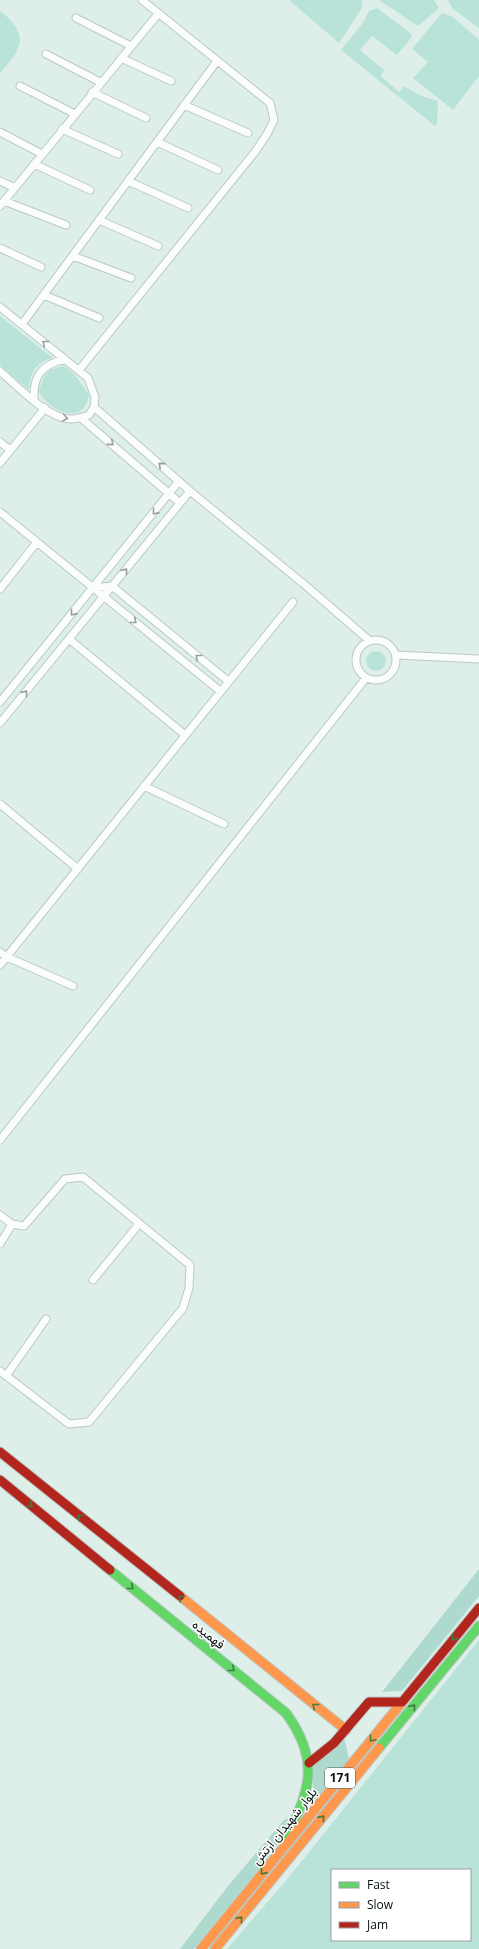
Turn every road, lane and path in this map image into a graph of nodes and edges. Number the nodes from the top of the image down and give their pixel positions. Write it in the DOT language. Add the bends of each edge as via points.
graph roads {
  1 [pos="142,0"];
  2 [pos="158,14"];
  3 [pos="76,18"];
  4 [pos="131,46"];
  5 [pos="46,54"];
  6 [pos="121,58"];
  7 [pos="217,61"];
  8 [pos="171,80"];
  9 [pos="100,82"];
  10 [pos="20,86"];
  11 [pos="92,92"];
  12 [pos="184,105"];
  13 [pos="75,114"];
  14 [pos="146,118"];
  15 [pos="62,129"];
  16 [pos="0,132"];
  17 [pos="248,133"];
  18 [pos="157,142"];
  19 [pos="42,154"];
  20 [pos="118,154"];
  21 [pos="34,164"];
  22 [pos="218,170"];
  23 [pos="0,181"];
  24 [pos="128,181"];
  25 [pos="15,188"];
  26 [pos="90,190"];
  27 [pos="2,203"];
  28 [pos="188,208"];
  29 [pos="99,220"];
  30 [pos="66,225"];
  31 [pos="158,246"];
  32 [pos="0,248"];
  33 [pos="73,256"];
  34 [pos="41,267"];
  35 [pos="131,278"];
  36 [pos="44,295"];
  37 [pos="0,306"];
  38 [pos="99,318"];
  39 [pos="22,324"];
  40 [pos="65,359"];
  41 [pos="79,370"];
  42 [pos="0,371"];
  43 [pos="34,400"];
  44 [pos="94,407"];
  45 [pos="45,408"];
  46 [pos="81,418"];
  47 [pos="0,442"];
  48 [pos="10,450"];
  49 [pos="0,463"];
  50 [pos="179,481"];
  51 [pos="190,491"];
  52 [pos="170,493"];
  53 [pos="180,503"];
  54 [pos="0,512"];
  55 [pos="37,542"];
  56 [pos="112,586"];
  57 [pos="93,588"];
  58 [pos="0,589"];
  59 [pos="104,596"];
  60 [pos="293,602"];
  61 [pos="69,639"];
  62 [pos="370,641"];
  63 [pos="396,655"];
  64 [pos="479,659"];
  65 [pos="366,678"];
  66 [pos="228,681"];
  67 [pos="220,691"];
  68 [pos="0,702"];
  69 [pos="0,723"];
  70 [pos="185,735"];
  71 [pos="144,786"];
  72 [pos="0,804"];
  73 [pos="224,824"];
  74 [pos="78,868"];
  75 [pos="0,952"];
  76 [pos="7,957"];
  77 [pos="0,965"];
  78 [pos="73,986"];
  79 [pos="0,1140"];
  80 [pos="0,1215"];
  81 [pos="12,1224"];
  82 [pos="139,1224"];
  83 [pos="2,1234"];
  84 [pos="0,1244"];
  85 [pos="93,1280"];
  86 [pos="46,1320"];
  87 [pos="0,1371"];
  88 [pos="6,1376"];
  89 [pos="0,1452"];
  90 [pos="0,1480"];
  91 [pos="479,1608"];
  92 [pos="479,1626"];
  93 [pos="402,1702"];
  94 [pos="346,1730"];
  95 [pos="309,1763"];
  96 [pos="280,1852"];
  97 [pos="201,1949"];
  98 [pos="215,1949"];
  1 -- 2 [label="street"];
  2 -- 4 [label="street"];
  2 -- 7 [label="street"];
  3 -- 4 [label="street"];
  4 -- 6 [label="street"];
  5 -- 9 [label="street"];
  6 -- 8 [label="street"];
  6 -- 9 [label="street"];
  7 -- 12 [label="street"];
  7 -- 41 [label="street" via="270,103 274,120 255,152"];
  9 -- 11 [label="street"];
  10 -- 13 [label="street"];
  11 -- 13 [label="street"];
  11 -- 14 [label="street"];
  12 -- 17 [label="street"];
  12 -- 18 [label="street"];
  13 -- 15 [label="street"];
  15 -- 19 [label="street"];
  15 -- 20 [label="street"];
  16 -- 19 [label="street"];
  18 -- 22 [label="street"];
  18 -- 24 [label="street"];
  19 -- 21 [label="street"];
  21 -- 25 [label="street"];
  21 -- 26 [label="street"];
  23 -- 25 [label="street"];
  24 -- 28 [label="street"];
  24 -- 29 [label="street"];
  25 -- 27 [label="street"];
  27 -- 30 [label="street"];
  29 -- 31 [label="street"];
  29 -- 33 [label="street"];
  32 -- 34 [label="street"];
  33 -- 35 [label="street"];
  33 -- 36 [label="street"];
  36 -- 38 [label="street"];
  36 -- 39 [label="street"];
  37 -- 39 [label="street"];
  40 -- 39 [label="street, one-way"];
  40 -- 41 [label="street"];
  40 -- 43 [label="street" via="47,365 42,370 36,378"];
  41 -- 44 [label="street" via="88,378 92,387"];
  42 -- 43 [label="street"];
  43 -- 45 [label="street"];
  44 -- 46 [label="street" via="89,415"];
  50 -- 44 [label="street, one-way"];
  45 -- 46 [label="street, one-way" via="58,417"];
  45 -- 48 [label="street"];
  46 -- 52 [label="street, one-way"];
  47 -- 48 [label="street"];
  48 -- 49 [label="street"];
  50 -- 51 [label="street"];
  50 -- 52 [label="street"];
  51 -- 53 [label="street"];
  51 -- 62 [label="street"];
  52 -- 53 [label="street"];
  52 -- 57 [label="street, one-way"];
  56 -- 53 [label="street, one-way"];
  54 -- 55 [label="street"];
  55 -- 57 [label="street"];
  55 -- 58 [label="street"];
  56 -- 57 [label="street"];
  56 -- 59 [label="street"];
  66 -- 56 [label="street, one-way"];
  57 -- 59 [label="street"];
  57 -- 68 [label="street, one-way"];
  59 -- 61 [label="street"];
  59 -- 67 [label="street, one-way"];
  60 -- 66 [label="street"];
  69 -- 61 [label="street, one-way"];
  61 -- 70 [label="street"];
  62 -- 63 [label="street" via="377,640 389,645"];
  62 -- 65 [label="street" via="364,644 357,655 358,668"];
  63 -- 64 [label="street"];
  63 -- 65 [label="street" via="395,669 386,678"];
  65 -- 79 [label="street"];
  66 -- 67 [label="street"];
  67 -- 70 [label="street"];
  70 -- 71 [label="street"];
  71 -- 73 [label="street"];
  71 -- 74 [label="street"];
  72 -- 74 [label="street"];
  74 -- 76 [label="street"];
  75 -- 76 [label="street"];
  76 -- 77 [label="street"];
  76 -- 78 [label="street"];
  80 -- 81 [label="street"];
  81 -- 82 [label="street" via="24,1226 65,1179 83,1177"];
  81 -- 83 [label="street"];
  82 -- 85 [label="street"];
  82 -- 88 [label="street" via="190,1265 189,1288 183,1308 106,1403 89,1422 69,1424"];
  83 -- 84 [label="street"];
  86 -- 88 [label="street"];
  87 -- 88 [label="street"];
  94 -- 89 [label="main road, فهمیده, one-way"];
  90 -- 95 [label="main road, فهمیده, one-way" via="286,1713 299,1730"];
  91 -- 93 [label="main road, بلوار شهیدان ارتش / 171, one-way"];
  98 -- 92 [label="main road, بلوار شهیدان ارتش / 171, one-way"];
  93 -- 94 [label="main road" via="369,1702"];
  93 -- 96 [label="main road, بلوار شهیدان ارتش / 171, one-way"];
  94 -- 95 [label="main road"];
  95 -- 96 [label="main road, فهمیده" via="306,1789 299,1812"];
  96 -- 97 [label="main road, بلوار شهیدان ارتش / 171, one-way"];
}
